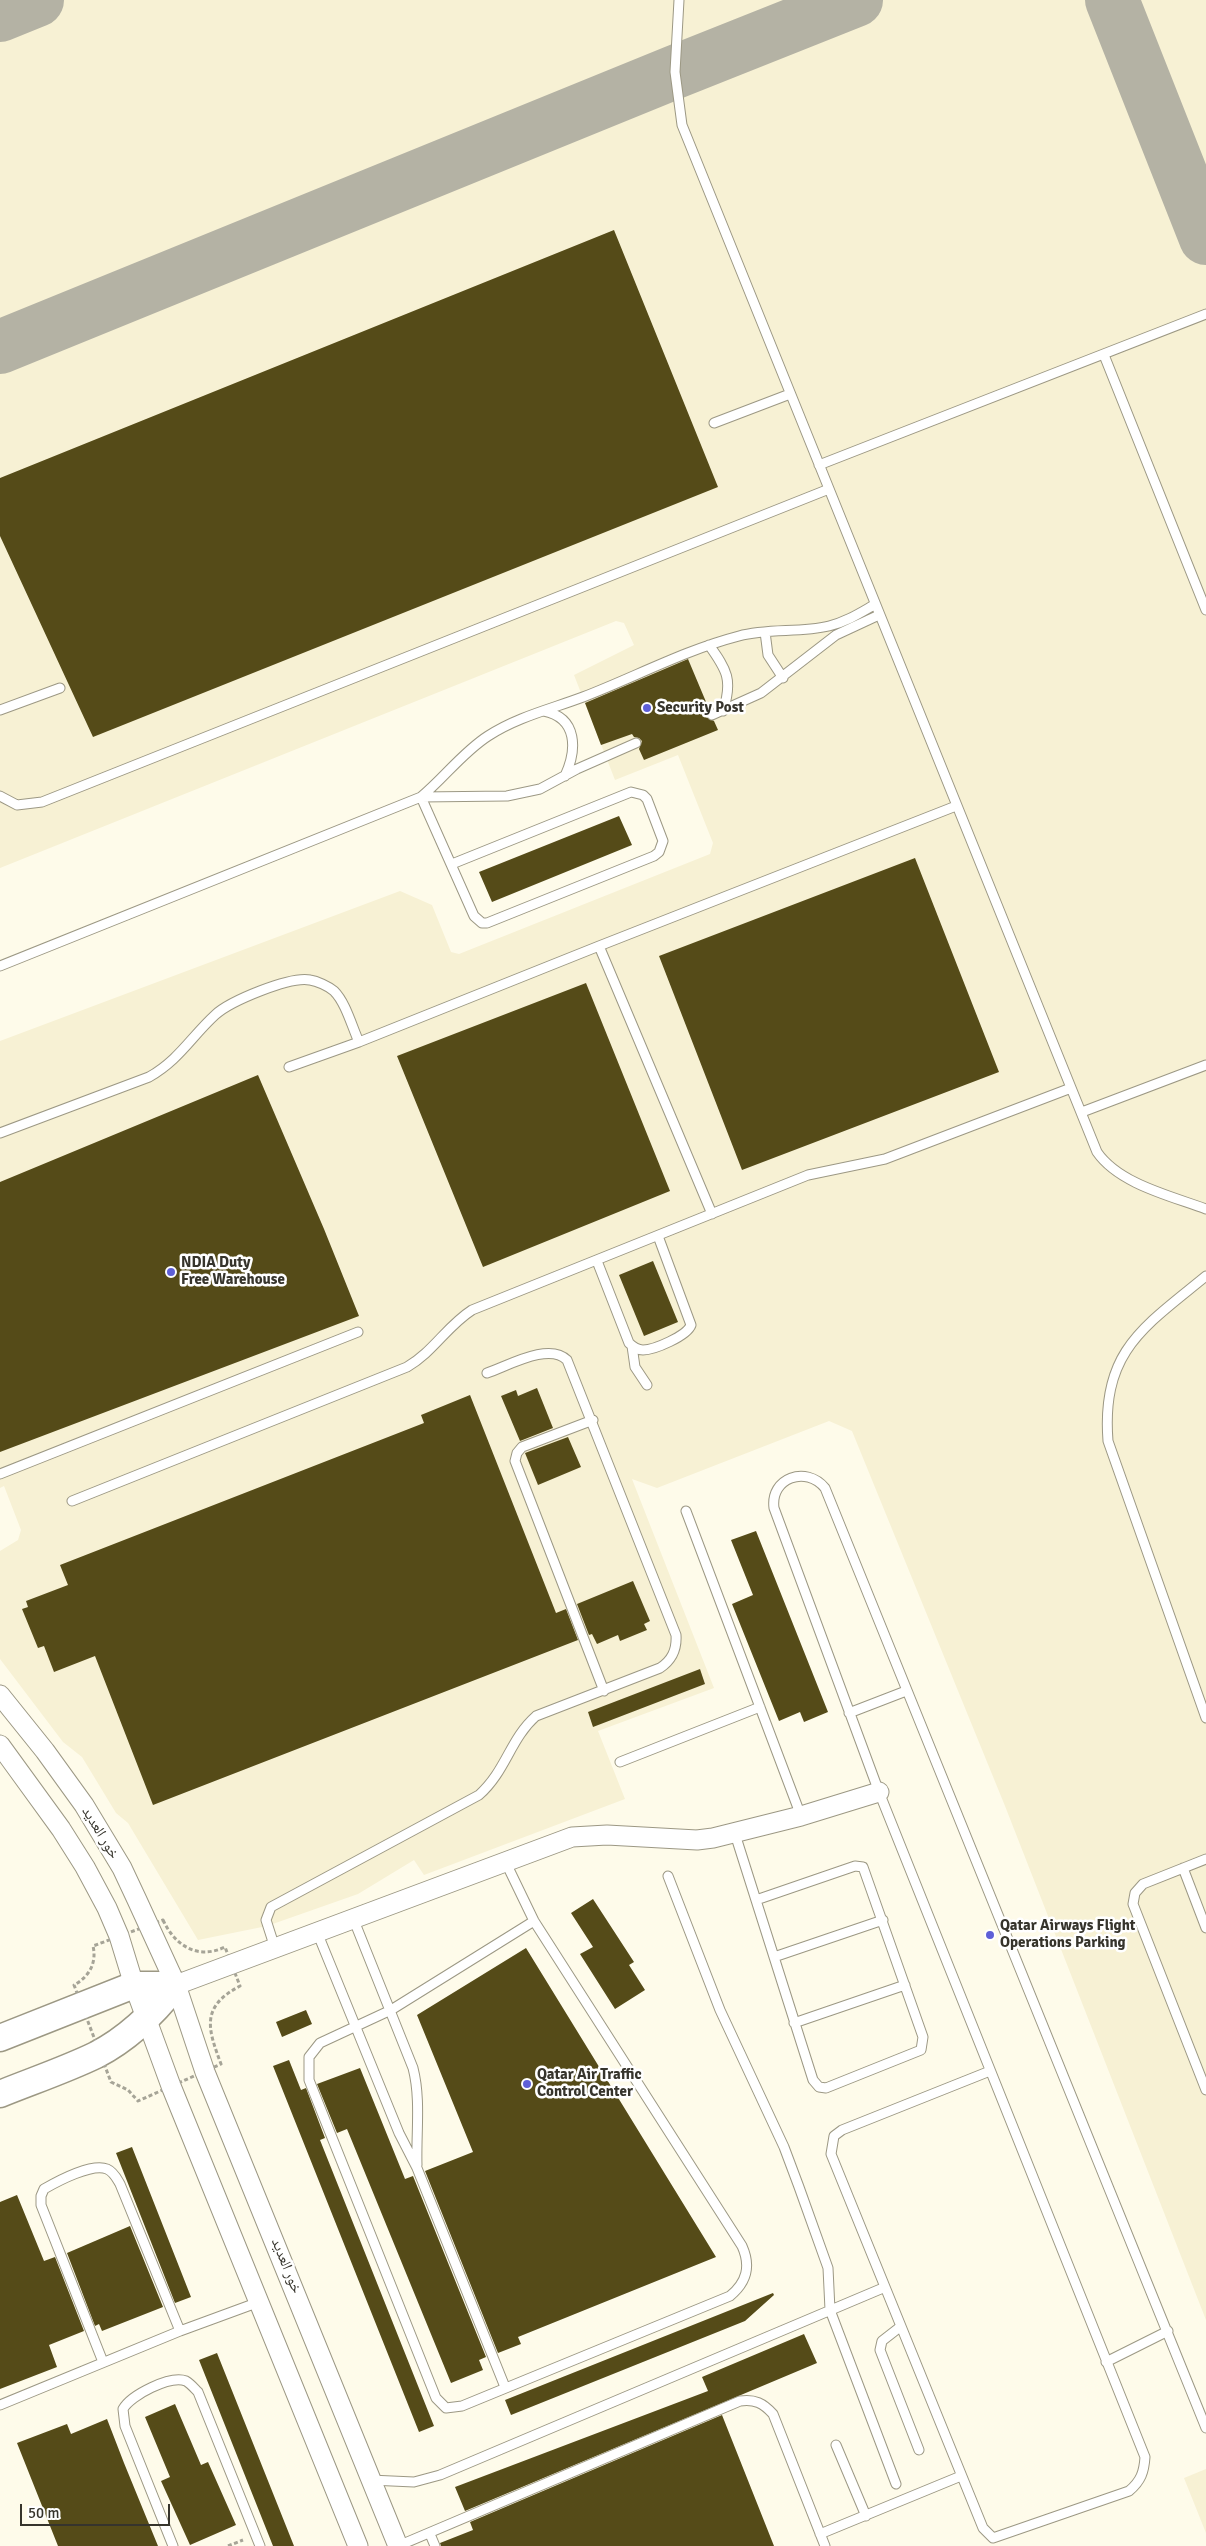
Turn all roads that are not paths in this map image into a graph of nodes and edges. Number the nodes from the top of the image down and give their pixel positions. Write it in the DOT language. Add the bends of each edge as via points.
graph roads {
  1 [pos="679,0"];
  2 [pos="1206,314"];
  3 [pos="1104,355"];
  4 [pos="790,394"];
  5 [pos="714,423"];
  6 [pos="819,465"];
  7 [pos="829,489"];
  8 [pos="874,605"];
  9 [pos="1206,610"];
  10 [pos="879,615"];
  11 [pos="765,632"];
  12 [pos="709,645"];
  13 [pos="783,678"];
  14 [pos="60,688"];
  15 [pos="0,710"];
  16 [pos="544,711"];
  17 [pos="722,711"];
  18 [pos="712,715"];
  19 [pos="636,743"];
  20 [pos="565,776"];
  21 [pos="0,796"];
  22 [pos="421,797"];
  23 [pos="956,806"];
  24 [pos="452,864"];
  25 [pos="599,946"];
  26 [pos="0,966"];
  27 [pos="359,1042"];
  28 [pos="1206,1065"];
  29 [pos="289,1067"];
  30 [pos="1071,1088"];
  31 [pos="1082,1112"];
  32 [pos="0,1133"];
  33 [pos="1206,1209"];
  34 [pos="712,1214"];
  35 [pos="658,1236"];
  36 [pos="596,1261"];
  37 [pos="1206,1276"];
  38 [pos="358,1332"];
  39 [pos="632,1346"];
  40 [pos="487,1373"];
  41 [pos="646,1385"];
  42 [pos="593,1420"];
  43 [pos="0,1474"];
  44 [pos="72,1501"];
  45 [pos="686,1511"];
  46 [pos="604,1690"];
  47 [pos="906,1691"];
  48 [pos="0,1695"];
  49 [pos="760,1707"];
  50 [pos="849,1713"];
  51 [pos="1206,1718"];
  52 [pos="0,1745"];
  53 [pos="620,1762"];
  54 [pos="879,1792"];
  55 [pos="801,1816"];
  56 [pos="735,1834"];
  57 [pos="1206,1859"];
  58 [pos="506,1863"];
  59 [pos="1183,1868"];
  60 [pos="668,1876"];
  61 [pos="756,1900"];
  62 [pos="353,1918"];
  63 [pos="883,1920"];
  64 [pos="534,1921"];
  65 [pos="1206,1928"];
  66 [pos="317,1932"];
  67 [pos="275,1948"];
  68 [pos="774,1957"];
  69 [pos="134,1985"];
  70 [pos="176,1985"];
  71 [pos="905,1985"];
  72 [pos="391,2010"];
  73 [pos="146,2018"];
  74 [pos="794,2023"];
  75 [pos="354,2027"];
  76 [pos="0,2038"];
  77 [pos="990,2071"];
  78 [pos="1206,2090"];
  79 [pos="0,2094"];
  80 [pos="418,2168"];
  81 [pos="883,2288"];
  82 [pos="259,2302"];
  83 [pos="830,2310"];
  84 [pos="900,2327"];
  85 [pos="180,2331"];
  86 [pos="1168,2331"];
  87 [pos="103,2362"];
  88 [pos="1106,2362"];
  89 [pos="505,2387"];
  90 [pos="0,2405"];
  91 [pos="1206,2428"];
  92 [pos="836,2445"];
  93 [pos="919,2450"];
  94 [pos="961,2476"];
  95 [pos="370,2480"];
  96 [pos="896,2484"];
  97 [pos="866,2516"];
  98 [pos="430,2534"];
  99 [pos="820,2534"];
  100 [pos="173,2546"];
  101 [pos="260,2546"];
  102 [pos="358,2546"];
  103 [pos="398,2546"];
  104 [pos="435,2546"];
  105 [pos="825,2546"];
  1 -- 4 [label="lane" via="675,72 682,125"];
  2 -- 3 [label="lane"];
  3 -- 6 [label="lane"];
  3 -- 9 [label="lane"];
  4 -- 5 [label="lane"];
  4 -- 6 [label="lane"];
  6 -- 7 [label="lane"];
  7 -- 8 [label="lane"];
  7 -- 21 [label="lane" via="42,802 17,805"];
  8 -- 10 [label="lane"];
  8 -- 11 [label="lane" via="832,625"];
  10 -- 13 [label="lane" via="836,635"];
  10 -- 23 [label="lane"];
  11 -- 12 [label="lane"];
  11 -- 13 [label="lane" via="768,655"];
  12 -- 16 [label="lane"];
  12 -- 17 [label="lane" via="727,674 729,684"];
  13 -- 17 [label="lane" via="761,693"];
  14 -- 15 [label="lane"];
  16 -- 20 [label="lane" via="560,717 572,736 573,756"];
  16 -- 22 [label="lane" via="488,736"];
  17 -- 18 [label="lane"];
  19 -- 20 [label="lane"];
  20 -- 22 [label="lane" via="540,789 507,796"];
  22 -- 24 [label="lane"];
  22 -- 26 [label="lane"];
  23 -- 25 [label="lane"];
  23 -- 30 [label="lane"];
  24 -- 24 [label="lane" via="474,916 487,923 654,856 663,847 664,840 646,799 637,792 631,792"];
  25 -- 27 [label="lane"];
  25 -- 34 [label="lane"];
  27 -- 29 [label="lane"];
  27 -- 32 [label="lane" via="334,991 309,980 279,984 216,1014 179,1056 149,1078"];
  28 -- 31 [label="lane"];
  30 -- 31 [label="lane"];
  30 -- 34 [label="lane" via="885,1159 808,1175"];
  31 -- 33 [label="lane" via="1097,1152 1113,1171"];
  34 -- 35 [label="lane"];
  35 -- 36 [label="lane"];
  35 -- 39 [label="lane" via="691,1325 684,1335 650,1349"];
  36 -- 39 [label="lane"];
  36 -- 44 [label="lane" via="472,1310 446,1330 425,1355 407,1367"];
  37 -- 51 [label="lane" via="1143,1328 1113,1376 1106,1412 1108,1441"];
  38 -- 43 [label="lane"];
  39 -- 41 [label="lane" via="635,1367"];
  40 -- 42 [label="lane" via="547,1352 563,1356 570,1365"];
  42 -- 46 [label="lane" via="676,1635 672,1658 660,1668"];
  42 -- 46 [label="lane" via="522,1447 515,1461"];
  45 -- 49 [label="lane"];
  46 -- 67 [label="lane" via="536,1716 527,1724 498,1776 479,1795 272,1908 266,1920"];
  47 -- 50 [label="lane"];
  47 -- 50 [label="lane" via="825,1488 814,1477 804,1475 786,1479 774,1494 774,1508"];
  47 -- 86 [label="lane"];
  48 -- 70 [label="street, خور العديد" via="50,1758 103,1836 122,1868"];
  49 -- 53 [label="lane"];
  49 -- 55 [label="lane"];
  50 -- 54 [label="lane"];
  52 -- 69 [label="street, خور العديد" via="86,1867 119,1936"];
  54 -- 55 [label="street"];
  54 -- 77 [label="lane"];
  55 -- 56 [label="street"];
  56 -- 58 [label="street" via="697,1840 584,1835 562,1840"];
  56 -- 61 [label="lane"];
  57 -- 59 [label="lane"];
  58 -- 62 [label="street"];
  58 -- 64 [label="lane"];
  59 -- 65 [label="lane"];
  59 -- 78 [label="lane" via="1143,1884 1133,1904"];
  60 -- 83 [label="lane" via="720,2010 784,2147 799,2187 828,2268"];
  61 -- 63 [label="lane" via="860,1866 866,1870"];
  61 -- 68 [label="lane"];
  62 -- 66 [label="street"];
  62 -- 72 [label="lane"];
  63 -- 68 [label="lane"];
  63 -- 71 [label="lane"];
  64 -- 72 [label="lane"];
  64 -- 89 [label="lane" via="742,2246 747,2268 745,2279 730,2296"];
  66 -- 67 [label="street"];
  66 -- 75 [label="lane"];
  67 -- 70 [label="street"];
  68 -- 74 [label="lane"];
  69 -- 70 [label="main road"];
  69 -- 73 [label="street, خور العديد"];
  69 -- 76 [label="main road"];
  70 -- 73 [label="main road"];
  70 -- 95 [label="street, خور العديد" via="205,2072"];
  71 -- 74 [label="lane"];
  71 -- 74 [label="lane" via="923,2037 921,2050 826,2088 819,2087 812,2080"];
  72 -- 75 [label="lane"];
  72 -- 80 [label="lane" via="416,2080"];
  73 -- 79 [label="main road" via="95,2055"];
  73 -- 82 [label="street, خور العديد"];
  75 -- 80 [label="lane" via="399,2133"];
  75 -- 89 [label="lane" via="314,2048 309,2057 309,2080 436,2398 446,2408 454,2408"];
  77 -- 81 [label="lane" via="834,2136 831,2154"];
  77 -- 88 [label="lane"];
  80 -- 89 [label="lane"];
  81 -- 83 [label="lane"];
  81 -- 84 [label="lane"];
  82 -- 85 [label="lane"];
  82 -- 102 [label="street, خور العديد"];
  83 -- 95 [label="lane" via="440,2475 414,2482"];
  83 -- 96 [label="lane"];
  84 -- 93 [label="lane" via="882,2341 880,2350"];
  84 -- 94 [label="lane"];
  85 -- 87 [label="lane"];
  85 -- 87 [label="lane" via="120,2184 109,2170 90,2168 44,2189 41,2205"];
  86 -- 88 [label="lane"];
  86 -- 91 [label="lane"];
  87 -- 90 [label="lane"];
  88 -- 94 [label="lane" via="1145,2457 1144,2471 1138,2484 1100,2502 993,2538 983,2528"];
  92 -- 97 [label="lane"];
  94 -- 97 [label="lane"];
  95 -- 103 [label="street, خور العديد"];
  97 -- 99 [label="lane"];
  98 -- 99 [label="lane" via="740,2401 750,2400 773,2414"];
  98 -- 103 [label="lane"];
  98 -- 104 [label="lane"];
  99 -- 105 [label="lane"];
  100 -- 101 [label="lane" via="125,2426 123,2409 133,2397 178,2380 192,2385 198,2392"];
}
